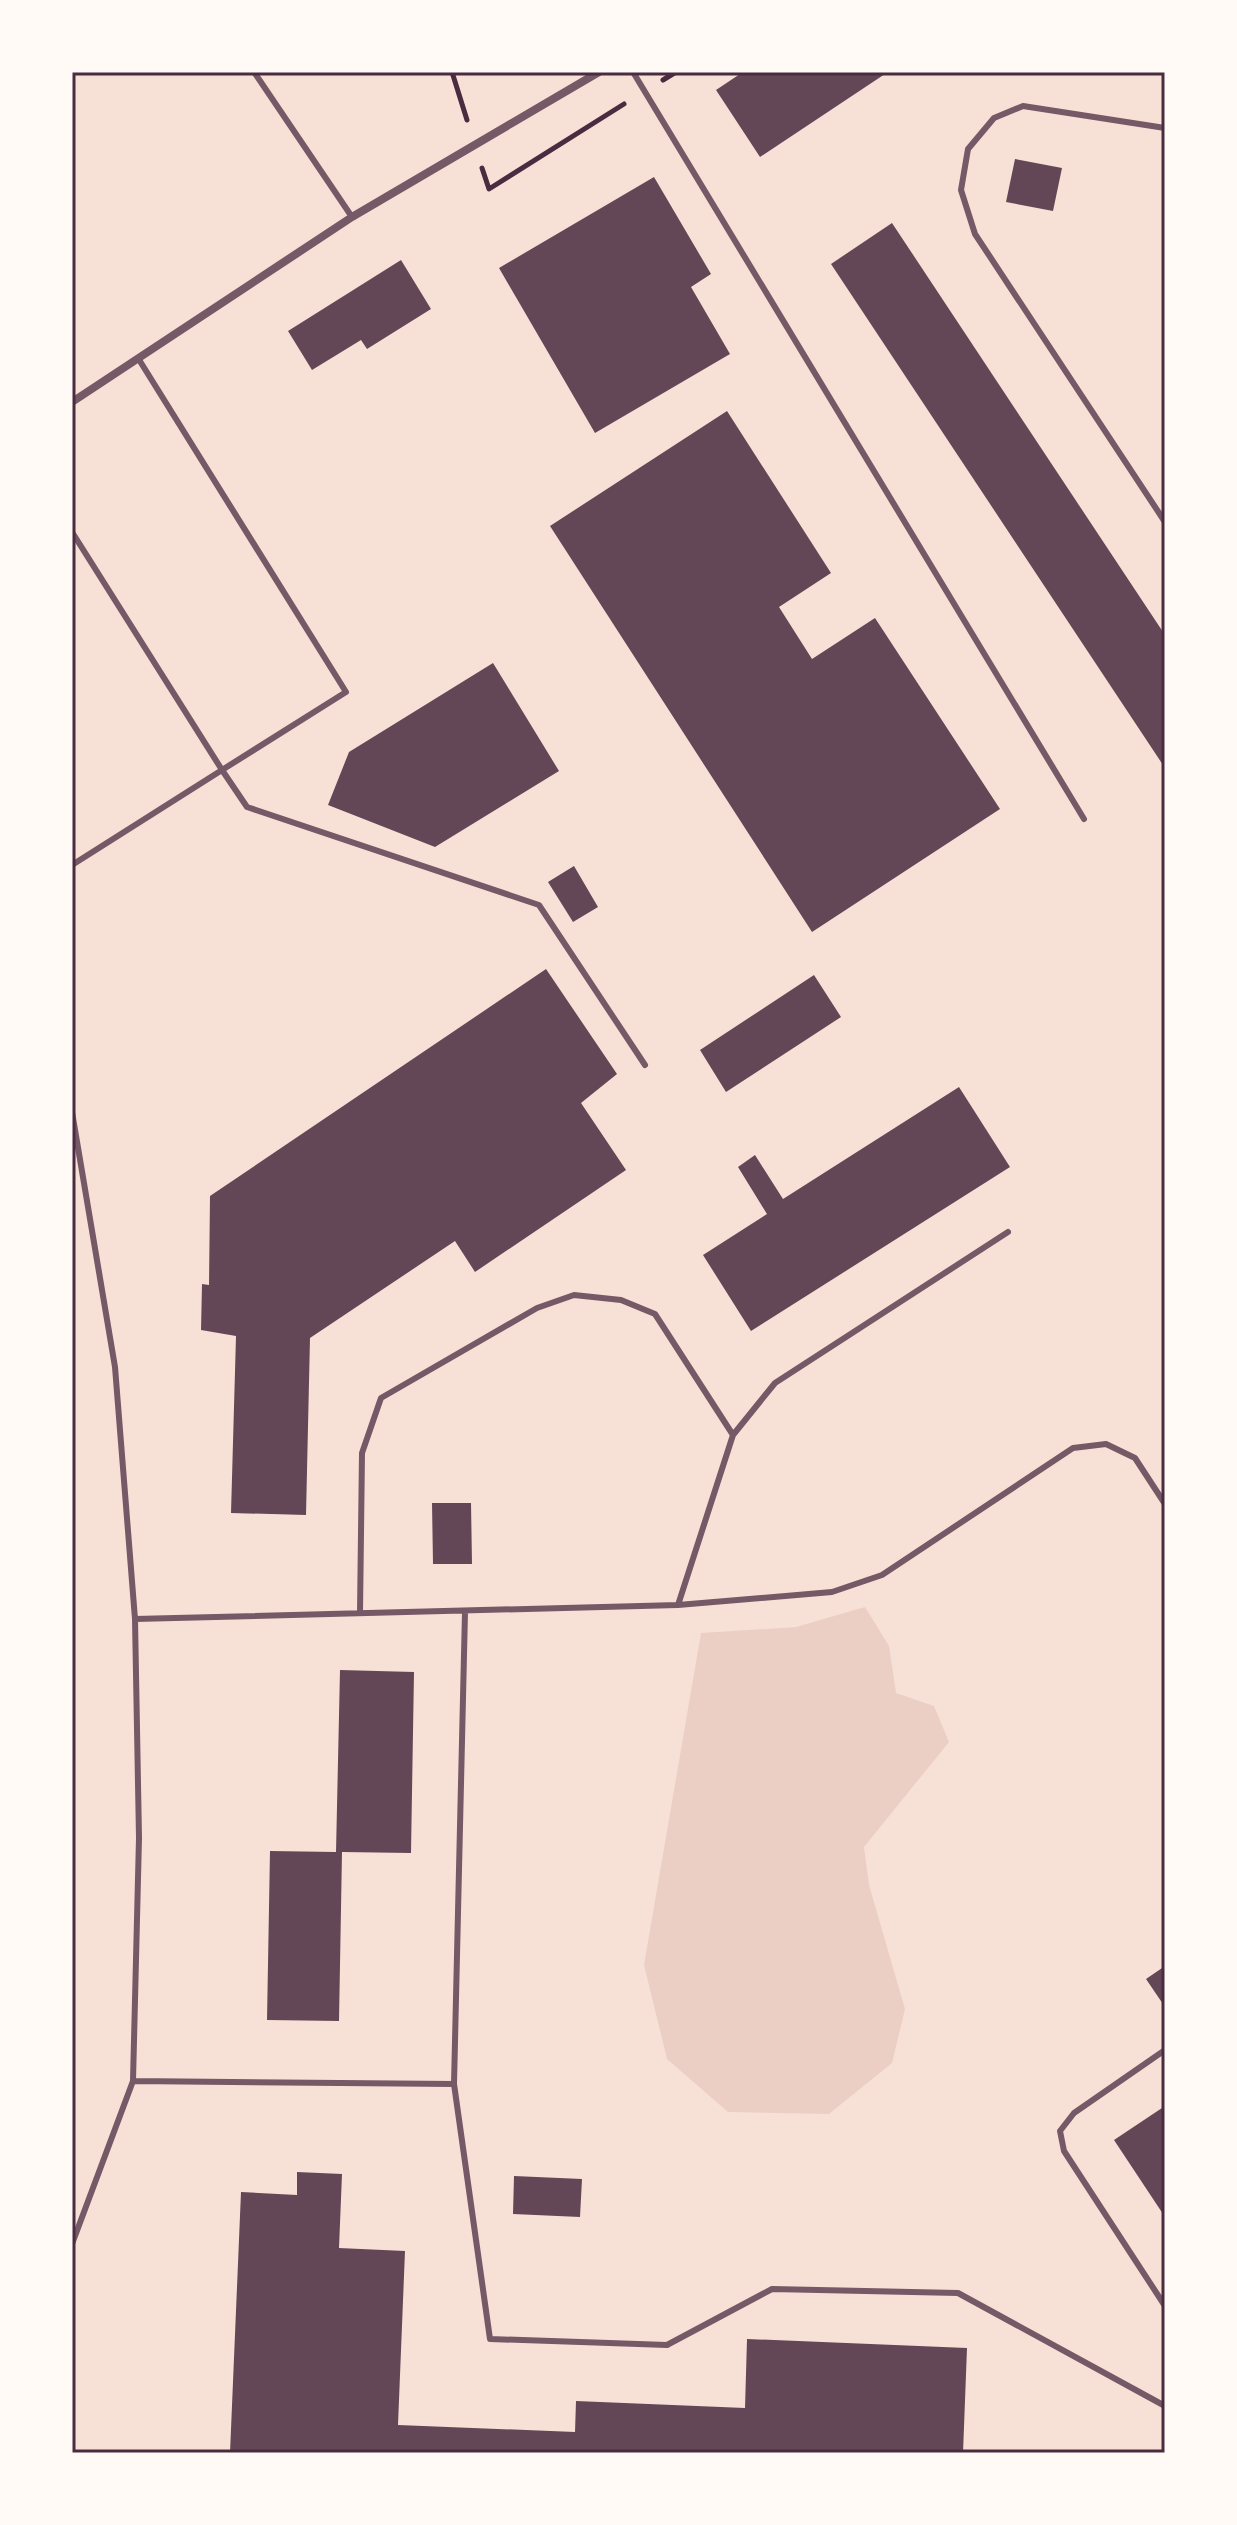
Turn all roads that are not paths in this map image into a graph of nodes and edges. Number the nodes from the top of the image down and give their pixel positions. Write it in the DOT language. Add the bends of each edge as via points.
graph roads {
  1 [pos="254,72"];
  2 [pos="599,72"];
  3 [pos="633,72"];
  4 [pos="1165,128"];
  5 [pos="352,217"];
  6 [pos="138,358"];
  7 [pos="72,402"];
  8 [pos="1165,522"];
  9 [pos="72,532"];
  10 [pos="222,770"];
  11 [pos="1084,819"];
  12 [pos="72,865"];
  13 [pos="645,1065"];
  14 [pos="72,1112"];
  15 [pos="1008,1232"];
  16 [pos="733,1435"];
  17 [pos="1165,1504"];
  18 [pos="678,1605"];
  19 [pos="465,1612"];
  20 [pos="360,1613"];
  21 [pos="135,1619"];
  22 [pos="1165,2050"];
  23 [pos="133,2081"];
  24 [pos="454,2084"];
  25 [pos="72,2244"];
  26 [pos="1165,2306"];
  27 [pos="1165,2406"];
  1 -- 5 [label="lane"];
  2 -- 5 [label="street"];
  3 -- 11 [label="lane"];
  4 -- 8 [label="lane" via="1023,106 994,118 968,149 961,190 975,234"];
  5 -- 6 [label="street"];
  6 -- 7 [label="street"];
  6 -- 10 [label="lane" via="346,692"];
  9 -- 10 [label="lane"];
  10 -- 12 [label="lane"];
  10 -- 13 [label="lane" via="247,807 539,905"];
  14 -- 21 [label="lane" via="115,1367"];
  15 -- 16 [label="lane" via="775,1383"];
  16 -- 18 [label="lane"];
  16 -- 20 [label="lane" via="655,1314 621,1300 574,1295 537,1308 381,1398 362,1453"];
  17 -- 18 [label="lane" via="1135,1458 1106,1444 1073,1448 882,1575 832,1592"];
  18 -- 19 [label="lane"];
  19 -- 20 [label="lane"];
  19 -- 24 [label="lane"];
  20 -- 21 [label="lane"];
  21 -- 23 [label="lane" via="139,1838"];
  22 -- 26 [label="lane" via="1074,2113 1060,2131 1064,2151"];
  23 -- 24 [label="lane"];
  23 -- 25 [label="lane"];
  24 -- 27 [label="lane" via="490,2339 667,2345 772,2289 958,2293"];
}
